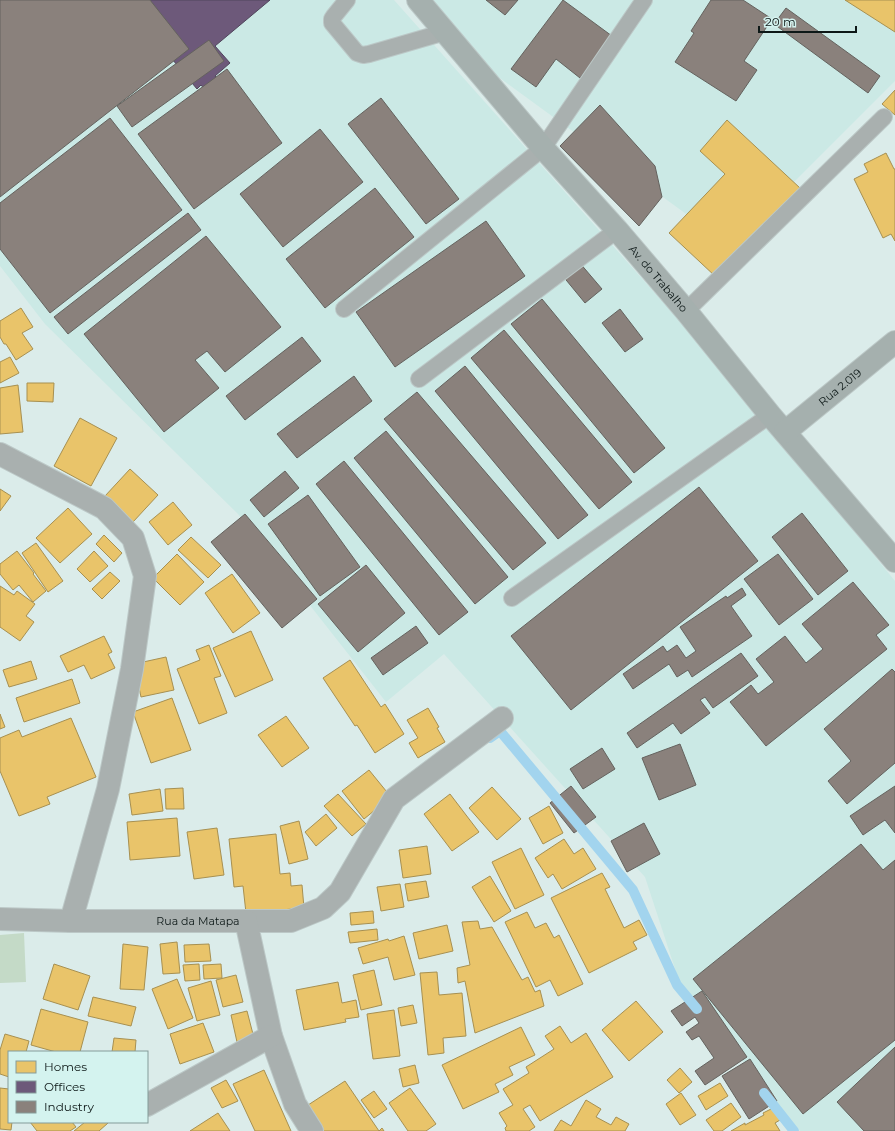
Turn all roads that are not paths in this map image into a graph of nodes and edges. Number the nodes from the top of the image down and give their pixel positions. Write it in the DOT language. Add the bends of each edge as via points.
graph roads {
  1 [pos="347,0"];
  2 [pos="418,0"];
  3 [pos="644,0"];
  4 [pos="445,32"];
  5 [pos="884,117"];
  6 [pos="543,148"];
  7 [pos="617,230"];
  8 [pos="344,309"];
  9 [pos="686,311"];
  10 [pos="895,342"];
  11 [pos="419,379"];
  12 [pos="770,415"];
  13 [pos="785,432"];
  14 [pos="0,454"];
  15 [pos="895,562"];
  16 [pos="512,598"];
  17 [pos="502,718"];
  18 [pos="0,919"];
  19 [pos="71,921"];
  20 [pos="246,921"];
  21 [pos="271,1036"];
  22 [pos="148,1104"];
  23 [pos="312,1131"];
  1 -- 4 [label="lane" via="332,19 332,23 357,53 363,55"];
  2 -- 4 [label="main road, Av. do Trabalho"];
  3 -- 6 [label="lane"];
  4 -- 6 [label="main road, Av. do Trabalho"];
  5 -- 9 [label="lane"];
  6 -- 7 [label="main road, Av. do Trabalho"];
  6 -- 8 [label="lane"];
  7 -- 9 [label="main road, Av. do Trabalho"];
  7 -- 11 [label="lane"];
  9 -- 12 [label="main road, Av. do Trabalho"];
  10 -- 13 [label="main road, Rua 2.019"];
  12 -- 13 [label="main road, Av. do Trabalho"];
  12 -- 16 [label="lane"];
  13 -- 15 [label="main road, Av. do Trabalho"];
  14 -- 19 [label="street" via="104,508 133,538 145,576 132,669 108,789"];
  17 -- 20 [label="street" via="394,799 340,892 323,908 291,920"];
  18 -- 19 [label="street, Rua da Matapa"];
  19 -- 20 [label="street, Rua da Matapa"];
  20 -- 21 [label="street, Rua da Matapa"];
  21 -- 22 [label="street"];
  21 -- 23 [label="street, Rua da Matapa" via="296,1104"];
}
